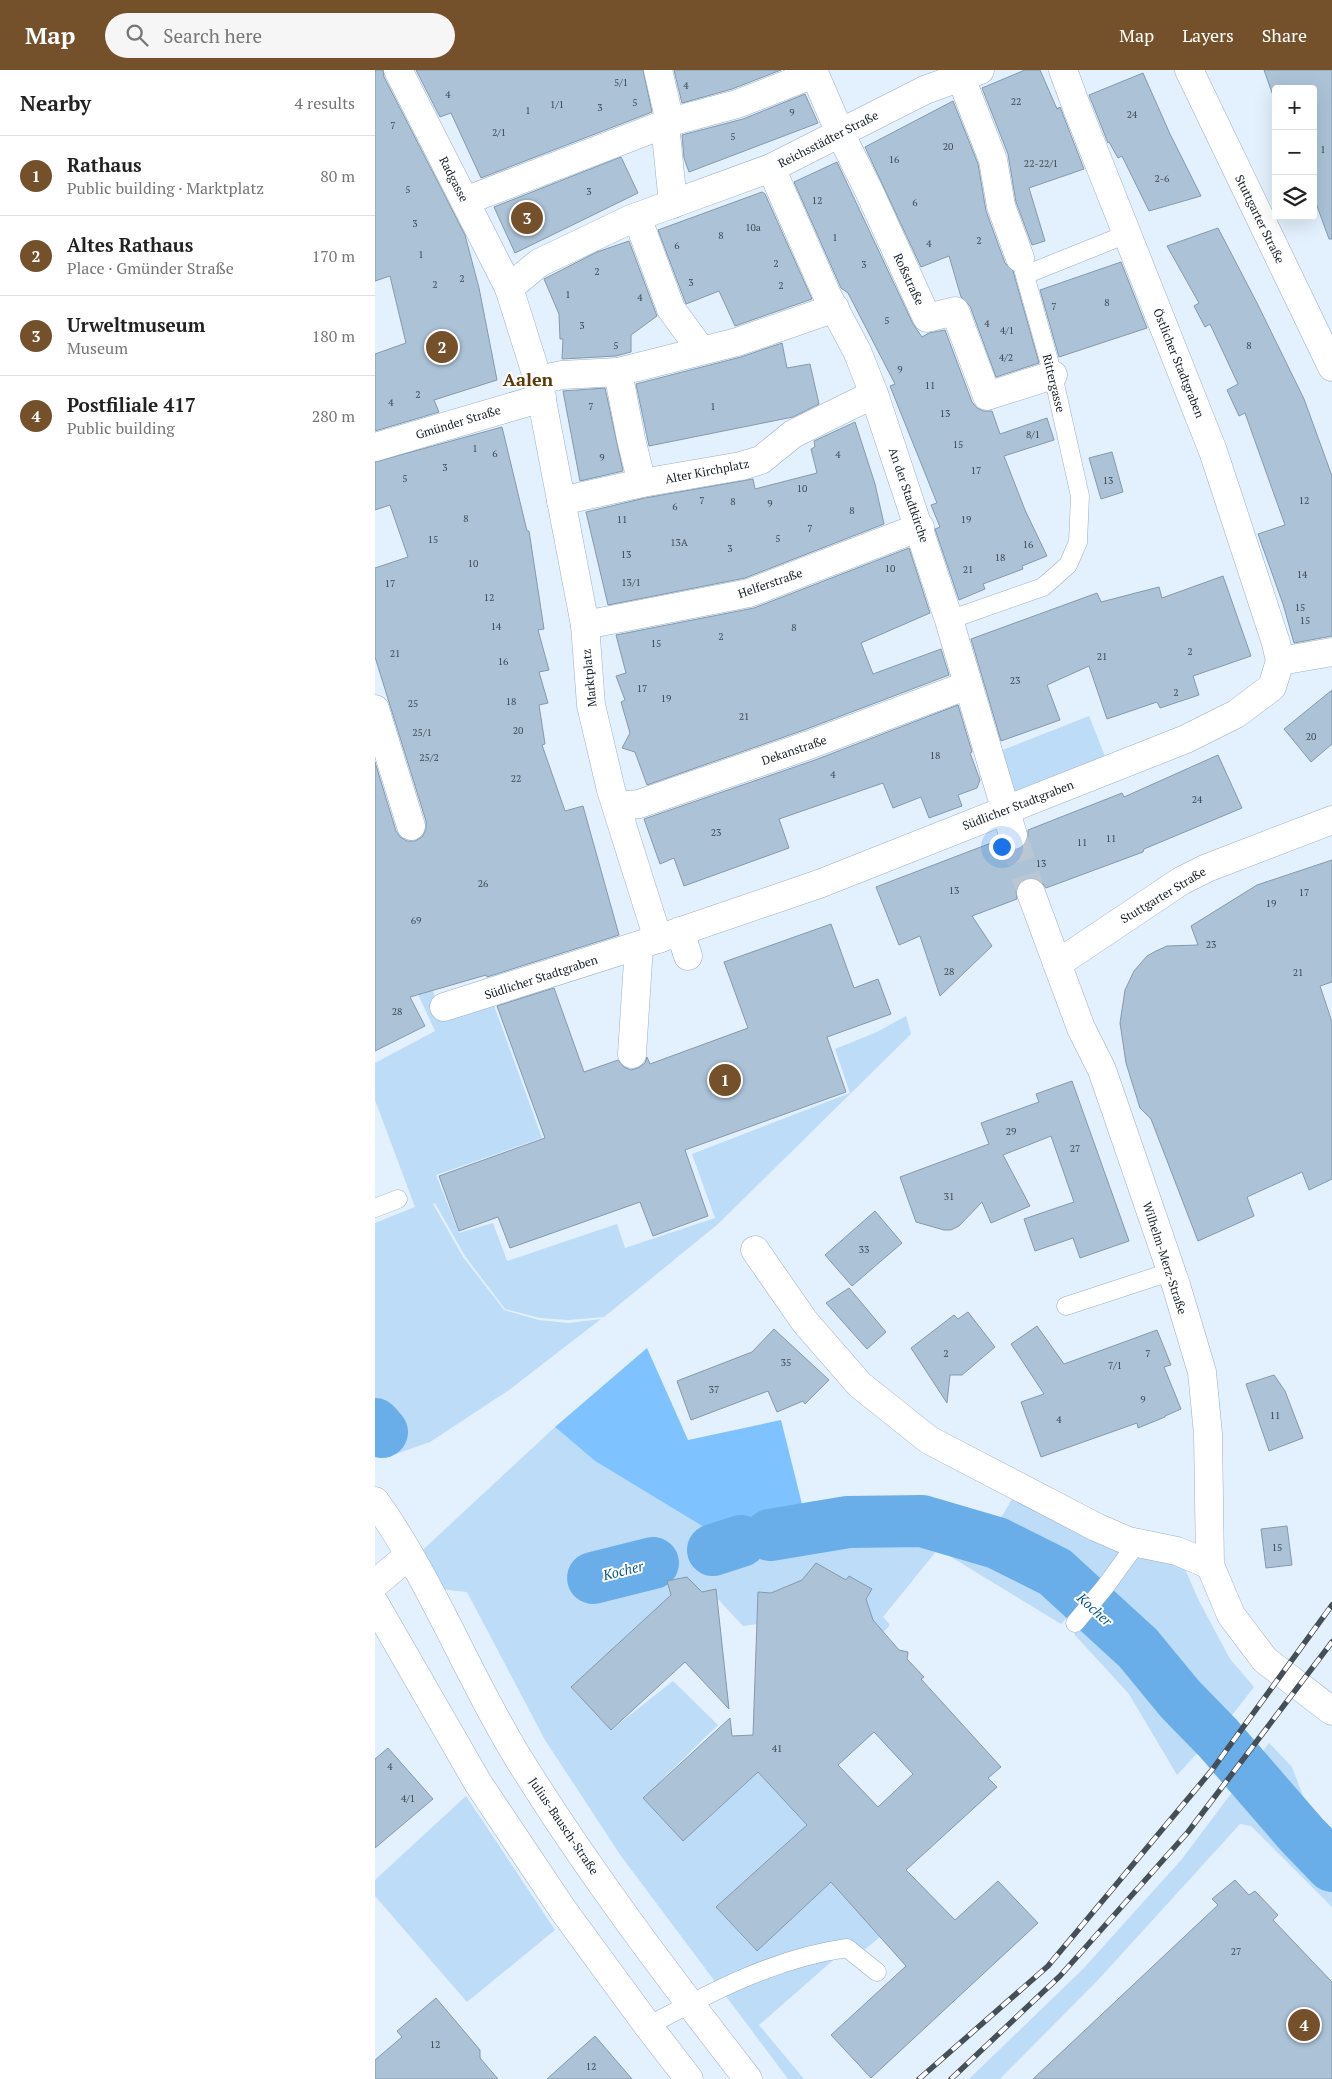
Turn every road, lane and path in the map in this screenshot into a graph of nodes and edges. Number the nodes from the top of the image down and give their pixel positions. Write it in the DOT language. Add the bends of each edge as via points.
graph roads {
  1 [pos="398,70"];
  2 [pos="658,70"];
  3 [pos="1063,70"];
  4 [pos="1189,70"];
  5 [pos="814,72"];
  6 [pos="971,74"];
  7 [pos="923,80"];
  8 [pos="668,123"];
  9 [pos="840,133"];
  10 [pos="771,168"];
  11 [pos="465,201"];
  12 [pos="673,204"];
  13 [pos="637,217"];
  14 [pos="1126,232"];
  15 [pos="1023,267"];
  16 [pos="509,288"];
  17 [pos="835,308"];
  18 [pos="701,350"];
  19 [pos="1332,367"];
  20 [pos="618,372"];
  21 [pos="1053,376"];
  22 [pos="540,389"];
  23 [pos="874,394"];
  24 [pos="375,447"];
  25 [pos="642,483"];
  26 [pos="561,501"];
  27 [pos="920,527"];
  28 [pos="949,620"];
  29 [pos="585,625"];
  30 [pos="1332,652"];
  31 [pos="1280,661"];
  32 [pos="968,685"];
  33 [pos="375,710"];
  34 [pos="618,806"];
  35 [pos="1005,809"];
  36 [pos="1332,820"];
  37 [pos="411,826"];
  38 [pos="1013,835"];
  39 [pos="1031,893"];
  40 [pos="666,943"];
  41 [pos="1057,964"];
  42 [pos="444,1007"];
  43 [pos="632,1054"];
  44 [pos="398,1200"];
  45 [pos="375,1208"];
  46 [pos="755,1250"];
  47 [pos="1170,1272"];
  48 [pos="1066,1306"];
  49 [pos="375,1501"];
  50 [pos="1137,1543"];
  51 [pos="409,1554"];
  52 [pos="1210,1565"];
  53 [pos="375,1584"];
  54 [pos="375,1604"];
  55 [pos="1075,1622"];
  56 [pos="1332,1711"];
  57 [pos="877,1972"];
  58 [pos="689,2004"];
  59 [pos="648,2026"];
  60 [pos="689,2079"];
  61 [pos="748,2079"];
  1 -- 11 [label="street, Radgasse"];
  2 -- 8 [label="street"];
  3 -- 14 [label="street, Östlicher Stadtgraben"];
  4 -- 19 [label="street, Stuttgarter Straße"];
  5 -- 8 [label="street" via="737,104"];
  5 -- 9 [label="street, Roßstraße"];
  6 -- 7 [label="street, Reichsstädter Straße"];
  6 -- 15 [label="street, Rittergasse" via="1001,206"];
  7 -- 9 [label="street, Reichsstädter Straße"];
  8 -- 11 [label="street"];
  8 -- 12 [label="street"];
  9 -- 10 [label="street, Reichsstädter Straße"];
  9 -- 21 [label="street, Roßstraße" via="927,318 955,311 987,396"];
  10 -- 12 [label="street, Reichsstädter Straße"];
  10 -- 17 [label="street, An der Stadtkirche"];
  11 -- 16 [label="street, Radgasse"];
  12 -- 13 [label="street, Reichsstädter Straße"];
  13 -- 16 [label="street, Reichsstädter Straße" via="539,263"];
  13 -- 18 [label="street" via="671,309"];
  14 -- 15 [label="lane" via="1117,238"];
  14 -- 31 [label="street, Östlicher Stadtgraben" via="1213,452"];
  15 -- 21 [label="lane, Rittergasse"];
  16 -- 22 [label="street, Marktplatz"];
  17 -- 18 [label="street" via="737,342"];
  17 -- 23 [label="street, An der Stadtkirche"];
  18 -- 20 [label="street"];
  20 -- 22 [label="street" via="562,375"];
  20 -- 25 [label="street" via="631,417"];
  21 -- 28 [label="lane, Rittergasse" via="1080,496 1078,542 1068,565 1043,587"];
  22 -- 24 [label="street, Gmünder Straße"];
  22 -- 26 [label="street, Marktplatz"];
  23 -- 25 [label="street, Alter Kirchplatz" via="793,434 761,460"];
  23 -- 27 [label="street, An der Stadtkirche"];
  25 -- 26 [label="street, Alter Kirchplatz"];
  26 -- 29 [label="street, Marktplatz"];
  27 -- 28 [label="street, An der Stadtkirche"];
  27 -- 29 [label="street, Helferstraße" via="749,593"];
  28 -- 32 [label="street, An der Stadtkirche"];
  29 -- 34 [label="street, Marktplatz" via="591,705 611,790"];
  30 -- 31 [label="street"];
  31 -- 35 [label="street, Südlicher Stadtgraben" via="1272,687 1236,714 1186,739"];
  32 -- 34 [label="street, Dekanstraße" via="639,804"];
  32 -- 35 [label="street, An der Stadtkirche"];
  33 -- 37 [label="street"];
  34 -- 40 [label="street, Marktplatz"];
  35 -- 38 [label="street, An der Stadtkirche"];
  35 -- 40 [label="street, Südlicher Stadtgraben"];
  36 -- 41 [label="street, Stuttgarter Straße" via="1207,868"];
  39 -- 41 [label="street"];
  40 -- 42 [label="street, Südlicher Stadtgraben"];
  40 -- 43 [label="street, Marktplatz"];
  41 -- 47 [label="street, Wilhelm-Merz-Straße" via="1081,1028 1102,1070"];
  44 -- 45 [label="lane"];
  46 -- 50 [label="street" via="805,1322 860,1385 929,1440 1096,1527"];
  47 -- 48 [label="lane"];
  47 -- 52 [label="street, Wilhelm-Merz-Straße" via="1202,1372 1208,1434"];
  49 -- 51 [label="street, Julius-Bausch-Straße"];
  50 -- 52 [label="street" via="1177,1552"];
  50 -- 55 [label="lane" via="1105,1588"];
  51 -- 53 [label="street"];
  51 -- 58 [label="street, Julius-Bausch-Straße" via="517,1755 608,1892"];
  52 -- 56 [label="street, Wilhelm-Merz-Straße" via="1231,1615 1265,1660"];
  54 -- 59 [label="street" via="478,1783 563,1910"];
  57 -- 58 [label="lane" via="847,1948 819,1952 772,1966"];
  58 -- 59 [label="lane"];
  58 -- 61 [label="street, Julius-Bausch-Straße"];
  59 -- 60 [label="street"];
}
